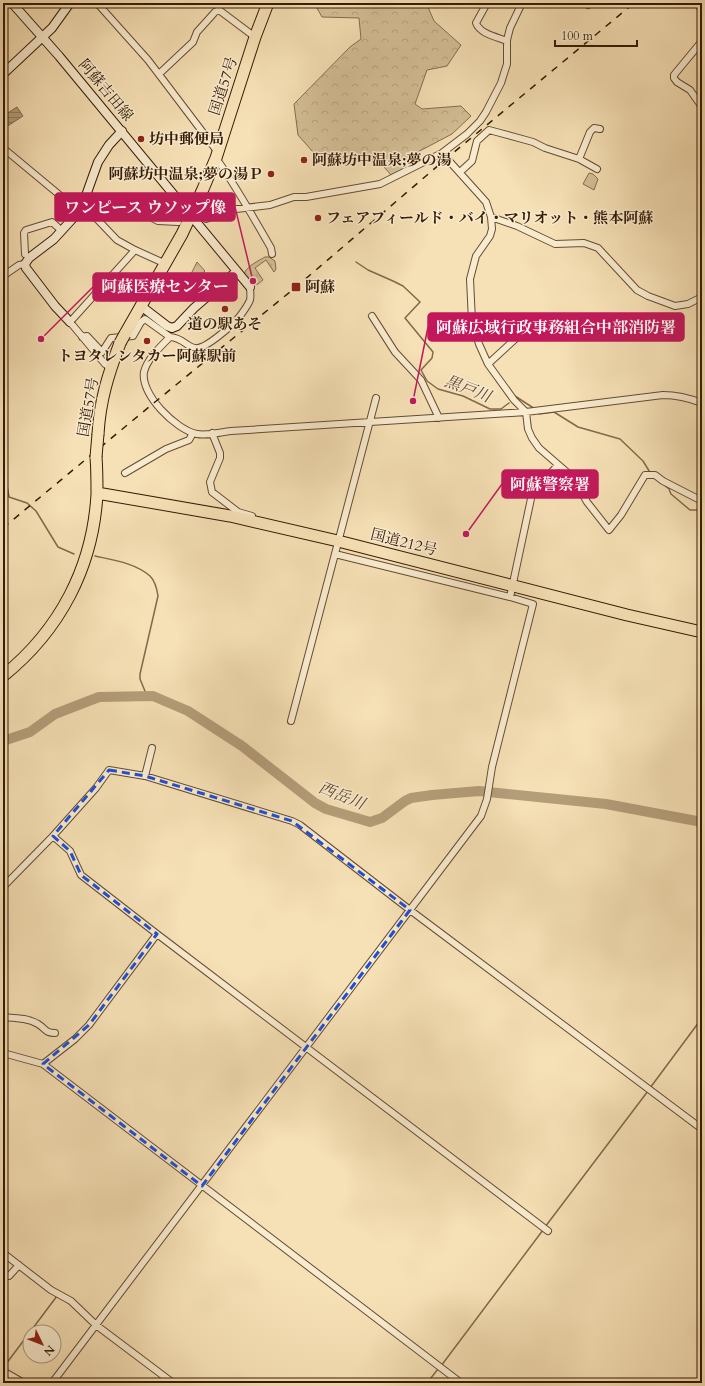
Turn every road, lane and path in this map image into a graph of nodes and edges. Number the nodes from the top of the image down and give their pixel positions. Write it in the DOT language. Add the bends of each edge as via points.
graph roads {
  1 [pos="12,3"];
  2 [pos="70,3"];
  3 [pos="97,3"];
  4 [pos="268,3"];
  5 [pos="487,3"];
  6 [pos="696,3"];
  7 [pos="520,4"];
  8 [pos="702,9"];
  9 [pos="43,37"];
  10 [pos="255,37"];
  11 [pos="507,41"];
  12 [pos="702,41"];
  13 [pos="3,74"];
  14 [pos="159,74"];
  15 [pos="702,107"];
  16 [pos="600,129"];
  17 [pos="122,132"];
  18 [pos="3,148"];
  19 [pos="442,153"];
  20 [pos="216,155"];
  21 [pos="580,159"];
  22 [pos="597,169"];
  23 [pos="460,172"];
  24 [pos="249,208"];
  25 [pos="79,209"];
  26 [pos="90,216"];
  27 [pos="191,216"];
  28 [pos="491,217"];
  29 [pos="206,219"];
  30 [pos="178,222"];
  31 [pos="62,231"];
  32 [pos="135,250"];
  33 [pos="25,254"];
  34 [pos="272,254"];
  35 [pos="25,264"];
  36 [pos="166,264"];
  37 [pos="237,271"];
  38 [pos="3,276"];
  39 [pos="250,287"];
  40 [pos="702,297"];
  41 [pos="141,306"];
  42 [pos="372,316"];
  43 [pos="536,320"];
  44 [pos="70,322"];
  45 [pos="82,337"];
  46 [pos="170,337"];
  47 [pos="488,364"];
  48 [pos="111,368"];
  49 [pos="376,398"];
  50 [pos="702,403"];
  51 [pos="526,412"];
  52 [pos="439,418"];
  53 [pos="369,422"];
  54 [pos="193,433"];
  55 [pos="212,434"];
  56 [pos="558,465"];
  57 [pos="125,473"];
  58 [pos="97,493"];
  59 [pos="702,501"];
  60 [pos="265,524"];
  61 [pos="338,541"];
  62 [pos="335,554"];
  63 [pos="513,585"];
  64 [pos="510,597"];
  65 [pos="702,632"];
  66 [pos="3,676"];
  67 [pos="291,721"];
  68 [pos="152,748"];
  69 [pos="145,776"];
  70 [pos="53,836"];
  71 [pos="3,887"];
  72 [pos="410,910"];
  73 [pos="156,934"];
  74 [pos="3,1017"];
  75 [pos="54,1033"];
  76 [pos="306,1047"];
  77 [pos="3,1053"];
  78 [pos="43,1064"];
  79 [pos="702,1129"];
  80 [pos="202,1186"];
  81 [pos="548,1231"];
  82 [pos="3,1253"];
  83 [pos="18,1265"];
  84 [pos="3,1273"];
  85 [pos="96,1325"];
  86 [pos="3,1371"];
  87 [pos="24,1383"];
  88 [pos="52,1383"];
  89 [pos="173,1383"];
  90 [pos="461,1383"];
  1 -- 9 [label="street, 阿蘇吉田線"];
  2 -- 9 [label="street"];
  3 -- 14 [label="street"];
  4 -- 10 [label="highway, 国道57号"];
  5 -- 11 [label="street" via="477,19 477,26"];
  6 -- 8 [label="street"];
  7 -- 11 [label="street"];
  9 -- 13 [label="street"];
  9 -- 17 [label="street, 阿蘇吉田線"];
  10 -- 14 [label="street" via="219,10 197,32 193,42"];
  10 -- 20 [label="highway, 国道57号"];
  11 -- 19 [label="street" via="507,64 501,83 486,112 471,130"];
  12 -- 15 [label="street" via="674,75 677,82 690,90"];
  14 -- 20 [label="street"];
  16 -- 21 [label="street" via="594,128 590,132"];
  17 -- 25 [label="street" via="109,145 98,162"];
  17 -- 27 [label="street, 阿蘇吉田線"];
  18 -- 25 [label="street"];
  19 -- 23 [label="street"];
  19 -- 24 [label="street" via="380,184 294,197 270,205"];
  20 -- 24 [label="street"];
  20 -- 27 [label="highway, 国道57号"];
  21 -- 22 [label="street"];
  21 -- 23 [label="street" via="489,130 477,141 472,161"];
  23 -- 28 [label="street" via="486,202"];
  24 -- 29 [label="street" via="236,209"];
  24 -- 34 [label="street"];
  25 -- 26 [label="street"];
  25 -- 31 [label="street"];
  26 -- 30 [label="street" via="129,209 158,221"];
  26 -- 32 [label="street" via="96,218 117,240"];
  27 -- 36 [label="highway, 国道57号"];
  27 -- 37 [label="street, 阿蘇吉田線"];
  28 -- 40 [label="street" via="555,244 584,243 598,248 637,290 648,296 675,306 688,304"];
  28 -- 47 [label="street" via="490,236 476,256 470,279 472,321"];
  31 -- 33 [label="street" via="52,222 26,230"];
  31 -- 35 [label="street"];
  32 -- 36 [label="street"];
  32 -- 44 [label="street"];
  35 -- 38 [label="street"];
  35 -- 44 [label="street" via="55,306"];
  36 -- 41 [label="highway, 国道57号"];
  37 -- 39 [label="street, 阿蘇吉田線"];
  37 -- 41 [label="street" via="175,327 170,328"];
  39 -- 46 [label="street" via="250,299 240,316 202,347 191,347 177,337"];
  41 -- 48 [label="highway, 国道57号" via="122,339"];
  42 -- 52 [label="street" via="394,352 420,380"];
  43 -- 47 [label="street"];
  44 -- 45 [label="street"];
  45 -- 46 [label="street" via="87,336 102,352 111,338 133,336 145,320"];
  45 -- 48 [label="street"];
  46 -- 54 [label="street" via="148,362 144,370 145,383 150,395 168,417 176,425"];
  47 -- 51 [label="street"];
  48 -- 58 [label="highway, 国道57号, bridge" via="100,411 96,457"];
  49 -- 53 [label="street"];
  50 -- 51 [label="street" via="674,395"];
  51 -- 52 [label="street"];
  51 -- 56 [label="street" via="532,438"];
  52 -- 53 [label="street"];
  53 -- 55 [label="street"];
  53 -- 61 [label="street"];
  54 -- 55 [label="street"];
  54 -- 57 [label="street" via="189,440 166,449"];
  55 -- 60 [label="street" via="220,453 210,482 212,492 238,512 265,519"];
  56 -- 59 [label="street" via="569,474 609,530 645,475 655,474 663,481"];
  56 -- 63 [label="street" via="532,494"];
  58 -- 60 [label="highway, 国道212号"];
  58 -- 66 [label="highway, 国道57号" via="84,559 58,618 34,648"];
  60 -- 61 [label="highway, 国道212号"];
  61 -- 62 [label="street"];
  61 -- 63 [label="highway, 国道212号"];
  62 -- 64 [label="street"];
  62 -- 67 [label="street"];
  63 -- 64 [label="street"];
  63 -- 65 [label="highway, 国道212号"];
  64 -- 72 [label="street" via="533,604 482,816"];
  68 -- 69 [label="street"];
  69 -- 70 [label="street" via="109,770"];
  69 -- 72 [label="street" via="300,825"];
  70 -- 71 [label="street"];
  70 -- 73 [label="street" via="70,851 81,875"];
  72 -- 76 [label="street"];
  72 -- 79 [label="street"];
  73 -- 76 [label="street"];
  73 -- 78 [label="street" via="90,1025"];
  74 -- 75 [label="street" via="38,1024 48,1033"];
  76 -- 80 [label="street"];
  76 -- 81 [label="street"];
  77 -- 78 [label="street"];
  78 -- 80 [label="street"];
  80 -- 85 [label="street"];
  80 -- 90 [label="street"];
  82 -- 83 [label="street"];
  83 -- 84 [label="street" via="9,1276"];
  83 -- 85 [label="street" via="71,1301"];
  85 -- 88 [label="street"];
  85 -- 89 [label="street"];
  86 -- 87 [label="street"];
}
